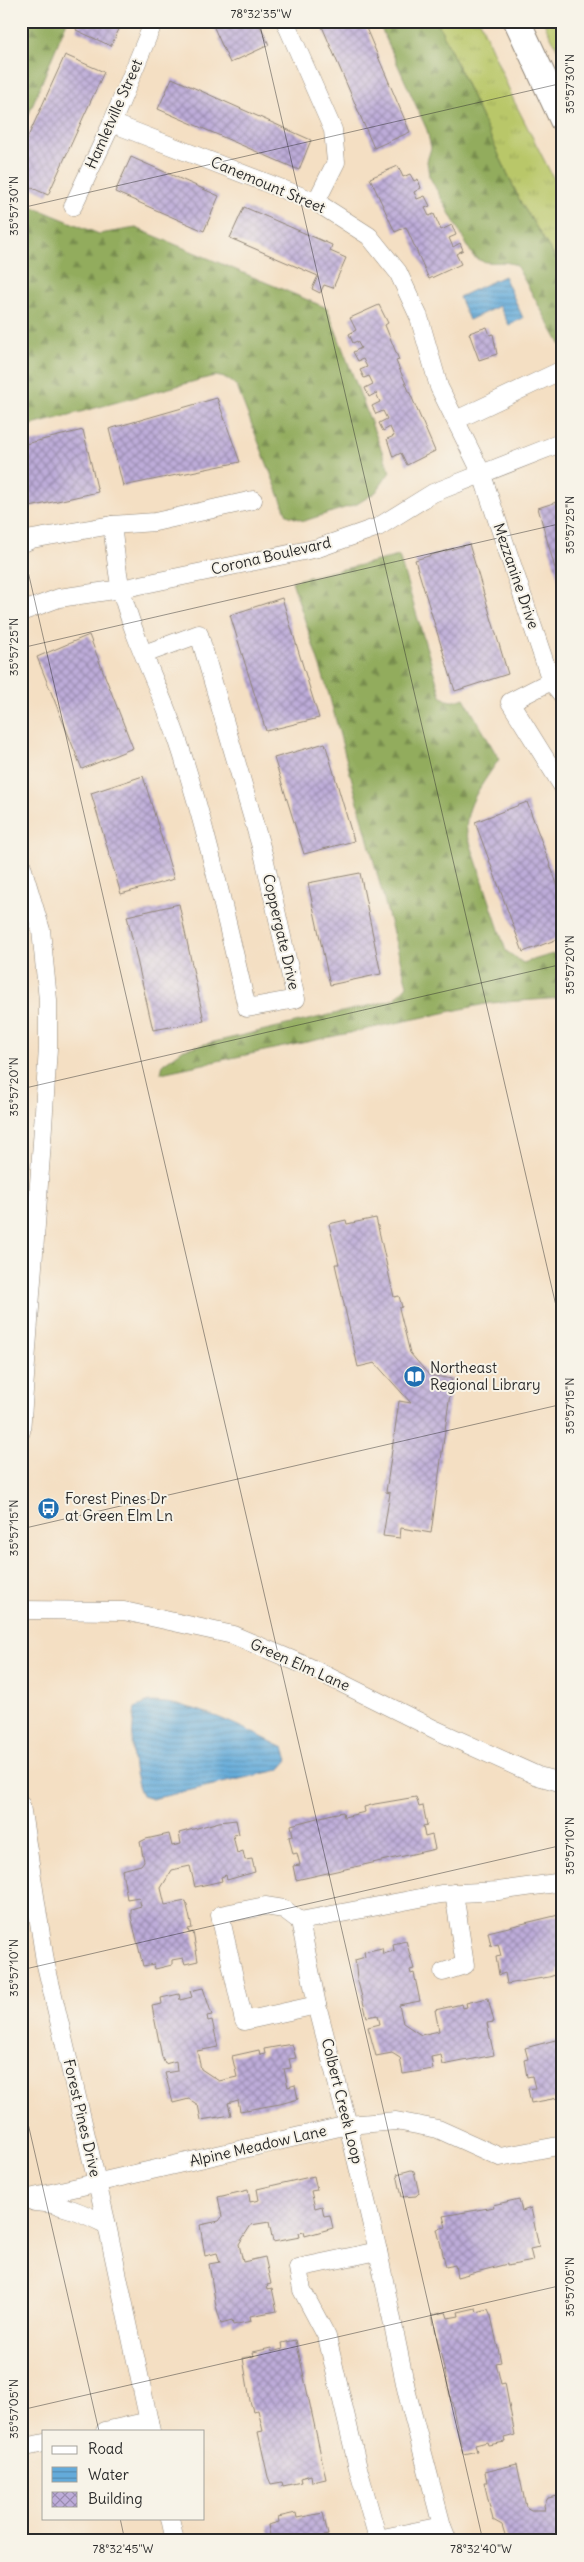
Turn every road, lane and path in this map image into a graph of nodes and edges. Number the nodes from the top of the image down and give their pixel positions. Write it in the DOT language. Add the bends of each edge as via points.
graph roads {
  1 [pos="154,21"];
  2 [pos="285,21"];
  3 [pos="517,21"];
  4 [pos="533,21"];
  5 [pos="563,83"];
  6 [pos="563,120"];
  7 [pos="112,123"];
  8 [pos="316,202"];
  9 [pos="73,206"];
  10 [pos="562,370"];
  11 [pos="456,420"];
  12 [pos="563,442"];
  13 [pos="481,472"];
  14 [pos="253,500"];
  15 [pos="112,525"];
  16 [pos="21,544"];
  17 [pos="121,589"];
  18 [pos="21,612"];
  19 [pos="144,654"];
  20 [pos="552,681"];
  21 [pos="563,696"];
  22 [pos="563,787"];
  23 [pos="21,863"];
  24 [pos="21,1432"];
  25 [pos="21,1610"];
  26 [pos="563,1783"];
  27 [pos="21,1805"];
  28 [pos="563,1882"];
  29 [pos="454,1893"];
  30 [pos="300,1920"];
  31 [pos="443,1972"];
  32 [pos="317,2005"];
  33 [pos="348,2125"];
  34 [pos="563,2145"];
  35 [pos="97,2184"];
  36 [pos="21,2201"];
  37 [pos="107,2225"];
  38 [pos="378,2251"];
  39 [pos="150,2426"];
  40 [pos="114,2430"];
  41 [pos="42,2444"];
  42 [pos="21,2448"];
  43 [pos="170,2520"];
  44 [pos="445,2533"];
  45 [pos="175,2541"];
  1 -- 7 [label="street, Hamletville Street"];
  2 -- 8 [label="street" via="333,130 336,162"];
  3 -- 6 [label="highway"];
  4 -- 5 [label="highway"];
  7 -- 8 [label="street, Canemount Street"];
  7 -- 9 [label="street, Hamletville Street"];
  8 -- 11 [label="street, Canemount Street" via="368,236 398,272 419,317 439,387"];
  10 -- 11 [label="street"];
  11 -- 13 [label="street, Canemount Street"];
  12 -- 13 [label="street, Corona Boulevard"];
  13 -- 17 [label="street, Corona Boulevard" via="433,493 378,527 318,548"];
  13 -- 20 [label="street, Mezzanine Drive"];
  14 -- 15 [label="street" via="155,522"];
  15 -- 16 [label="street" via="32,539"];
  15 -- 17 [label="street, Coppergate Drive"];
  17 -- 18 [label="street, Corona Boulevard" via="59,598"];
  17 -- 19 [label="street, Coppergate Drive"];
  19 -- 19 [label="street, Coppergate Drive" via="199,634 264,857 296,998 247,1008 211,859 180,750"];
  20 -- 21 [label="street, Mezzanine Drive"];
  20 -- 22 [label="street" via="510,702"];
  23 -- 24 [label="street" via="41,930 48,1009"];
  25 -- 26 [label="street, Green Elm Lane" via="124,1611 233,1635 309,1667 538,1776"];
  27 -- 35 [label="street, Forest Pines Drive" via="45,1960"];
  28 -- 29 [label="street" via="498,1892"];
  29 -- 30 [label="street"];
  29 -- 31 [label="street" via="466,1965"];
  30 -- 32 [label="street, Colbert Creek Loop"];
  30 -- 32 [label="street" via="284,1909 265,1906 220,1915 244,2021"];
  32 -- 33 [label="street, Colbert Creek Loop"];
  33 -- 34 [label="street, Alpine Meadow Lane" via="396,2121 438,2129 500,2156"];
  33 -- 35 [label="street, Alpine Meadow Lane"];
  33 -- 38 [label="street, Colbert Creek Loop"];
  35 -- 36 [label="street, Alpine Meadow Lane"];
  35 -- 37 [label="street, Forest Pines Drive"];
  36 -- 37 [label="street" via="70,2208"];
  37 -- 39 [label="street, Forest Pines Drive"];
  38 -- 44 [label="street, Colbert Creek Loop" via="407,2393"];
  38 -- 44 [label="street" via="298,2268 302,2290 327,2337 378,2539"];
  39 -- 40 [label="street"];
  41 -- 42 [label="street"];
  43 -- 45 [label="street"];
}
